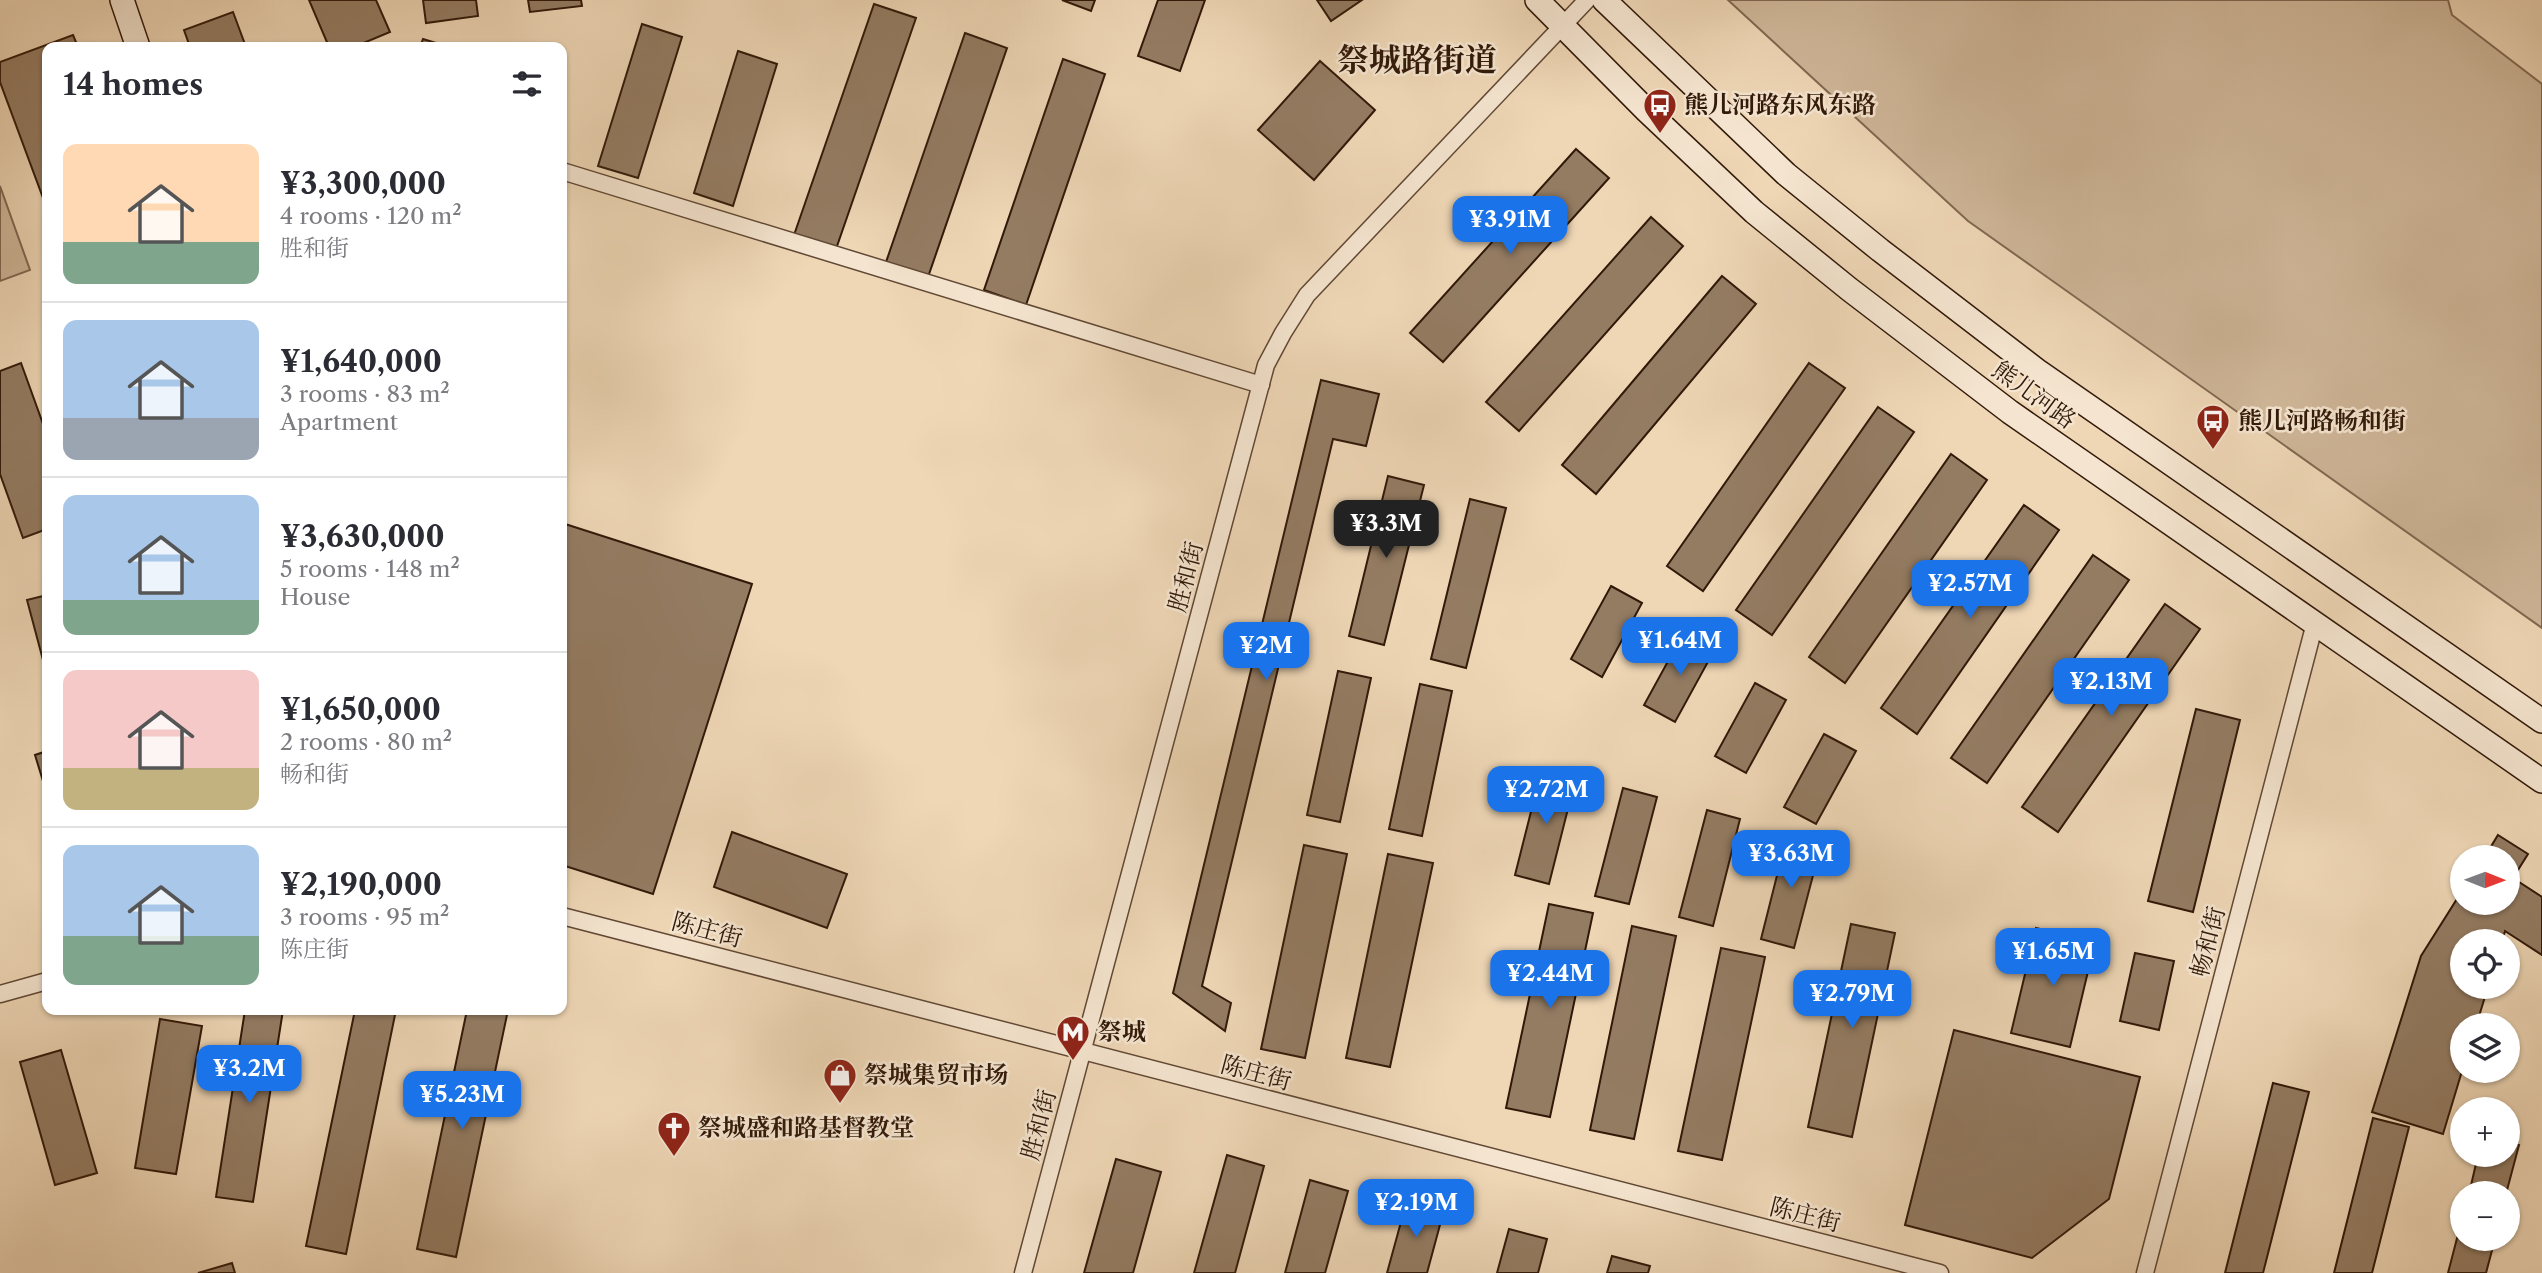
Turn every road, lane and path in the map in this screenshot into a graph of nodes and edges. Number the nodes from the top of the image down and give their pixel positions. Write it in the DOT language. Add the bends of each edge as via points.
graph roads {
  1 [pos="122,0"];
  2 [pos="1537,0"];
  3 [pos="1587,0"];
  4 [pos="1604,0"];
  5 [pos="1562,27"];
  6 [pos="136,42"];
  7 [pos="567,172"];
  8 [pos="1261,385"];
  9 [pos="2315,623"];
  10 [pos="2542,721"];
  11 [pos="2542,781"];
  12 [pos="567,917"];
  13 [pos="42,982"];
  14 [pos="0,994"];
  15 [pos="1083,1052"];
  16 [pos="1023,1273"];
  17 [pos="1940,1273"];
  18 [pos="2145,1273"];
  1 -- 6 [label="street"];
  2 -- 5 [label="street, 熊儿河路"];
  3 -- 5 [label="street, 胜和街"];
  4 -- 10 [label="street, 熊儿河路" via="1786,174 1880,250 2039,372"];
  5 -- 8 [label="street, 胜和街" via="1307,295 1266,365"];
  5 -- 9 [label="street, 熊儿河路" via="1754,212 1849,289 2010,412"];
  7 -- 8 [label="street"];
  8 -- 15 [label="street, 胜和街"];
  9 -- 11 [label="street, 熊儿河路"];
  9 -- 18 [label="street, 畅和街"];
  12 -- 15 [label="street, 陈庄街"];
  13 -- 14 [label="street"];
  15 -- 16 [label="street, 胜和街"];
  15 -- 17 [label="street, 陈庄街"];
}
